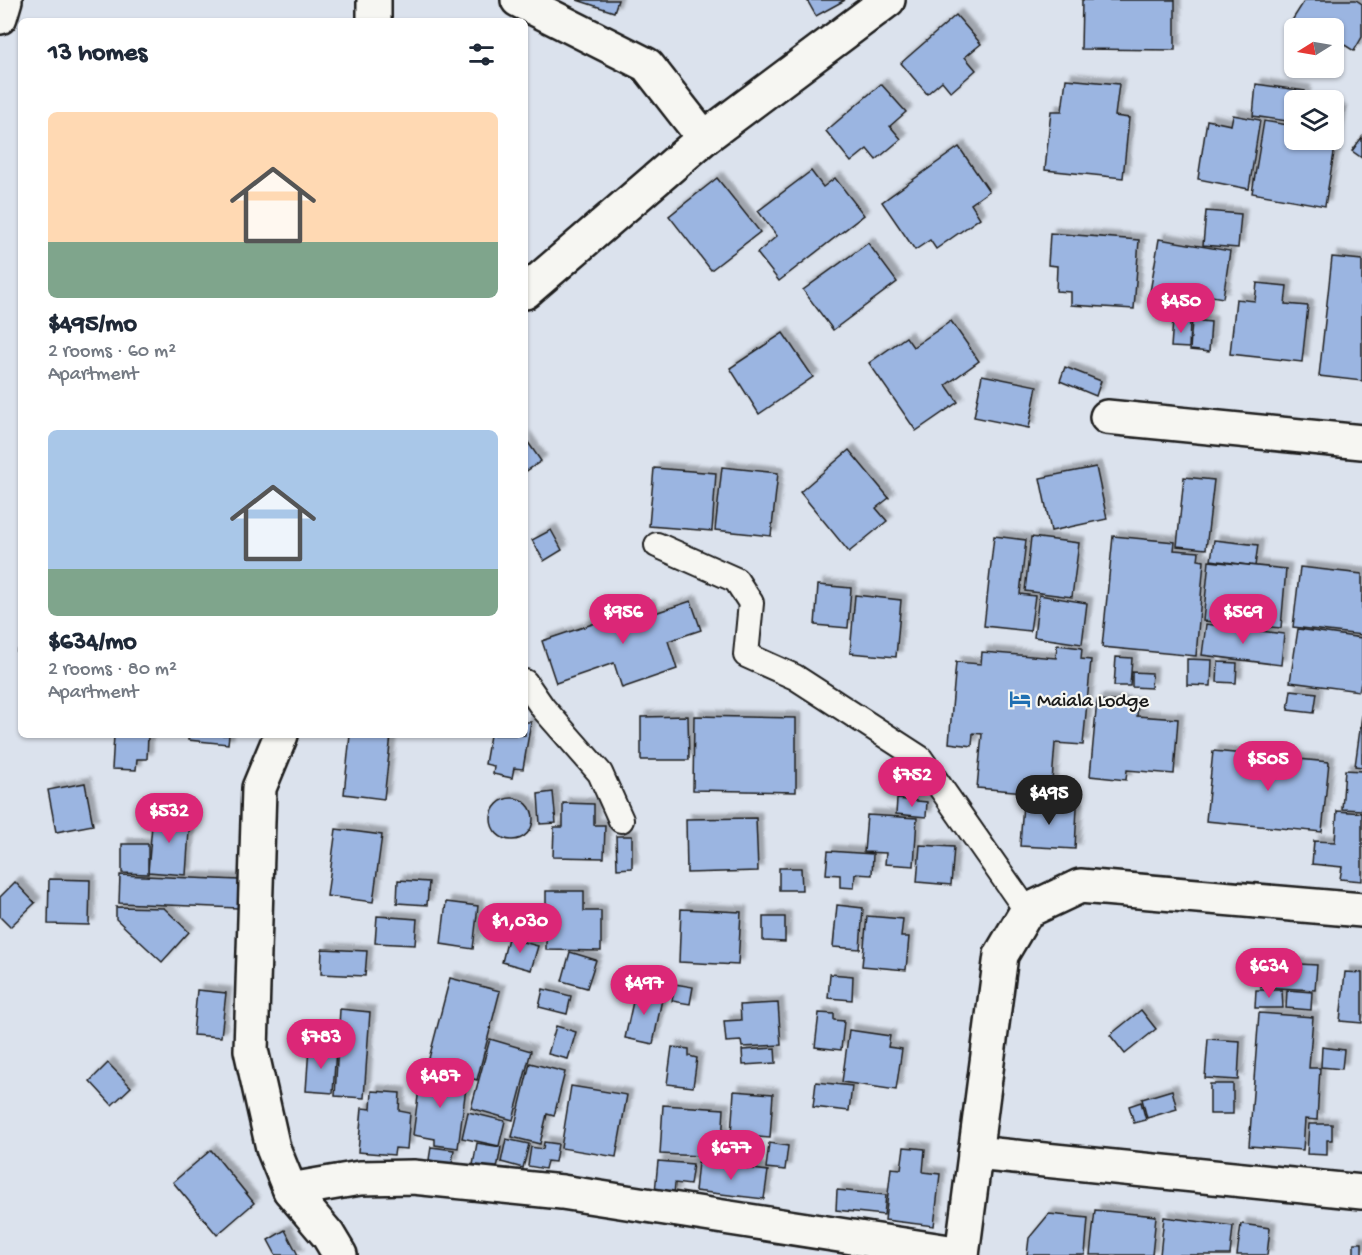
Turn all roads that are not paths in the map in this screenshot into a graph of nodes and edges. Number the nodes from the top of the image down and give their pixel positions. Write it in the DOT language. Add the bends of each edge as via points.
graph roads {
  1 [pos="6,0"];
  2 [pos="374,0"];
  3 [pos="518,0"];
  4 [pos="888,0"];
  5 [pos="0,16"];
  6 [pos="374,18"];
  7 [pos="704,138"];
  8 [pos="528,289"];
  9 [pos="1107,417"];
  10 [pos="1362,442"];
  11 [pos="657,545"];
  12 [pos="528,686"];
  13 [pos="280,738"];
  14 [pos="621,820"];
  15 [pos="1362,910"];
  16 [pos="1027,911"];
  17 [pos="975,1153"];
  18 [pos="290,1190"];
  19 [pos="1362,1192"];
  20 [pos="340,1255"];
  21 [pos="962,1255"];
  1 -- 5 [label="street"];
  2 -- 6 [label="street"];
  3 -- 7 [label="street" via="647,65"];
  4 -- 7 [label="street"];
  7 -- 8 [label="street"];
  9 -- 10 [label="street"];
  11 -- 16 [label="lane" via="736,580 751,603 746,655 795,677 920,758"];
  12 -- 14 [label="lane" via="600,773"];
  13 -- 18 [label="street" via="259,788 251,1050 273,1148"];
  15 -- 16 [label="street" via="1080,886"];
  16 -- 17 [label="street" via="1001,955"];
  17 -- 19 [label="street"];
  17 -- 21 [label="street"];
  18 -- 20 [label="street"];
  18 -- 21 [label="street" via="360,1178 413,1177 562,1192"];
}
